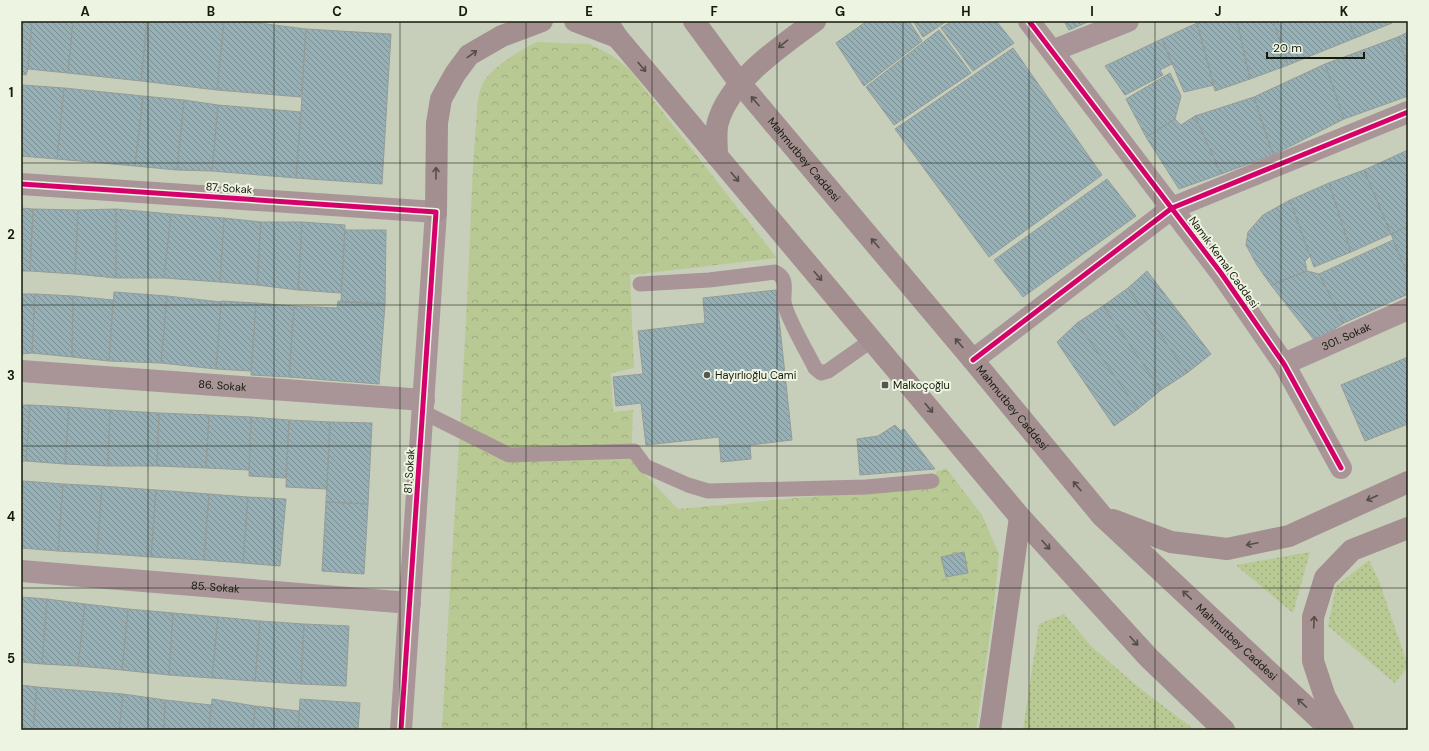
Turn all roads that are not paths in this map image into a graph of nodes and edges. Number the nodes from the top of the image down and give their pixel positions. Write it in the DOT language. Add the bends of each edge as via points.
graph roads {
  1 [pos="542,21"];
  2 [pos="575,21"];
  3 [pos="694,21"];
  4 [pos="815,21"];
  5 [pos="1029,21"];
  6 [pos="1128,21"];
  7 [pos="612,29"];
  8 [pos="1052,51"];
  9 [pos="740,82"];
  10 [pos="1408,112"];
  11 [pos="717,156"];
  12 [pos="21,184"];
  13 [pos="1172,208"];
  14 [pos="436,212"];
  15 [pos="640,284"];
  16 [pos="1408,309"];
  17 [pos="872,340"];
  18 [pos="973,360"];
  19 [pos="1284,364"];
  20 [pos="21,371"];
  21 [pos="423,406"];
  22 [pos="1341,468"];
  23 [pos="932,481"];
  24 [pos="1408,482"];
  25 [pos="1102,516"];
  26 [pos="1020,517"];
  27 [pos="1408,528"];
  28 [pos="21,571"];
  29 [pos="410,603"];
  30 [pos="401,730"];
  31 [pos="990,730"];
  32 [pos="1224,730"];
  33 [pos="1331,730"];
  34 [pos="1343,730"];
  14 -- 1 [label="main road, one-way" via="437,123 441,100 455,74 469,55 502,36"];
  2 -- 7 [label="main road"];
  3 -- 9 [label="main road, Mahmutbey Caddesi"];
  4 -- 9 [label="main road, one-way" via="786,42"];
  5 -- 8 [label="street, Namık Kemal Caddesi"];
  6 -- 8 [label="street"];
  7 -- 11 [label="main road, one-way"];
  8 -- 13 [label="street, Namık Kemal Caddesi"];
  9 -- 11 [label="main road" via="727,100 717,123"];
  18 -- 9 [label="main road, Mahmutbey Caddesi, one-way"];
  10 -- 13 [label="street"];
  11 -- 17 [label="main road, one-way"];
  12 -- 14 [label="street, 87. Sokak"];
  13 -- 18 [label="street"];
  13 -- 19 [label="street, Namık Kemal Caddesi"];
  14 -- 21 [label="street, 81. Sokak"];
  15 -- 17 [label="lane" via="709,280 775,272 781,274 785,284 784,302 789,316 815,368 821,373 828,371"];
  16 -- 19 [label="street, 301. Sokak"];
  17 -- 26 [label="main road, one-way"];
  25 -- 18 [label="main road, Mahmutbey Caddesi, one-way"];
  19 -- 22 [label="street, Namık Kemal Caddesi"];
  20 -- 21 [label="street, 86. Sokak"];
  21 -- 23 [label="lane" via="509,455 634,451 645,466 708,491 866,487"];
  21 -- 29 [label="street, 81. Sokak"];
  24 -- 25 [label="main road, one-way" via="1289,536 1227,549 1171,542"];
  33 -- 25 [label="main road, Mahmutbey Caddesi, one-way"];
  26 -- 31 [label="main road"];
  26 -- 32 [label="main road, one-way" via="1149,658"];
  34 -- 27 [label="main road, one-way" via="1325,697 1313,660 1313,617 1325,578 1352,550"];
  28 -- 29 [label="street, 85. Sokak"];
  29 -- 30 [label="street, 81. Sokak"];
}
